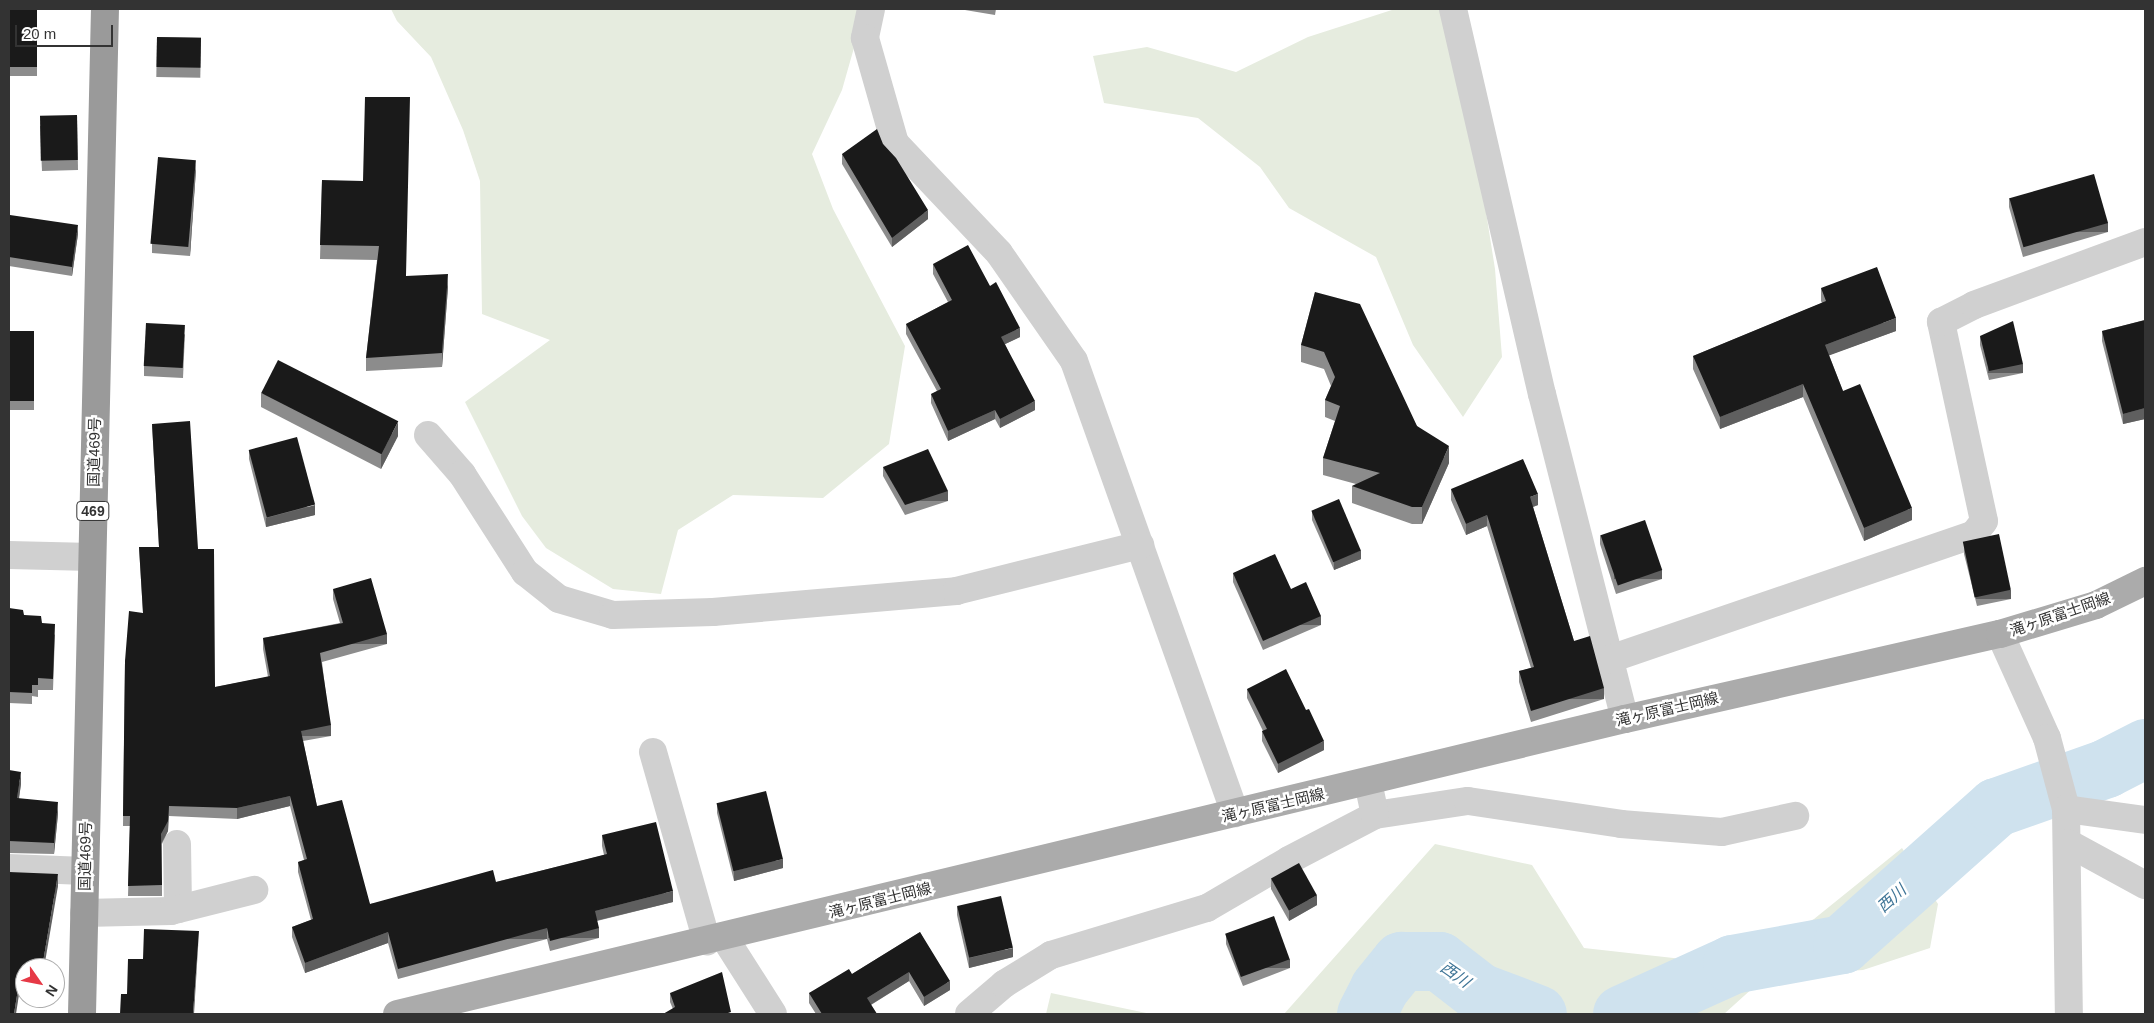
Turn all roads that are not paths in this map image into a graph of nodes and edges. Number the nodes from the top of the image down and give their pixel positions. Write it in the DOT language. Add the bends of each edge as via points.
graph roads {
  1 [pos="105,9"];
  2 [pos="871,9"];
  3 [pos="1453,9"];
  4 [pos="2145,242"];
  5 [pos="428,435"];
  6 [pos="1140,545"];
  7 [pos="9,555"];
  8 [pos="92,557"];
  9 [pos="2145,581"];
  10 [pos="2000,634"];
  11 [pos="1608,660"];
  12 [pos="1624,719"];
  13 [pos="653,752"];
  14 [pos="1368,783"];
  15 [pos="2066,809"];
  16 [pos="1235,813"];
  17 [pos="1375,815"];
  18 [pos="1795,816"];
  19 [pos="2145,820"];
  20 [pos="2068,842"];
  21 [pos="177,844"];
  22 [pos="9,868"];
  23 [pos="85,871"];
  24 [pos="2145,885"];
  25 [pos="254,890"];
  26 [pos="178,909"];
  27 [pos="84,913"];
  28 [pos="715,939"];
  29 [pos="82,1014"];
  30 [pos="397,1014"];
  31 [pos="773,1014"];
  32 [pos="968,1014"];
  33 [pos="2069,1014"];
  1 -- 8 [label="highway, 国道469号 / 469"];
  2 -- 6 [label="street" via="865,38 895,143 998,253 1074,361"];
  3 -- 11 [label="street" via="1542,394"];
  4 -- 11 [label="street" via="1974,305 1941,322 1984,521 1974,534"];
  5 -- 6 [label="street" via="462,474 525,572 559,599 613,615 712,612 956,591"];
  6 -- 16 [label="street"];
  7 -- 8 [label="street"];
  8 -- 23 [label="highway, 国道469号 / 469"];
  9 -- 10 [label="main road, 滝ヶ原富士岡線" via="2096,605"];
  10 -- 12 [label="main road, 滝ヶ原富士岡線"];
  10 -- 15 [label="street" via="2050,751"];
  11 -- 12 [label="street"];
  12 -- 14 [label="main road, 滝ヶ原富士岡線"];
  13 -- 28 [label="street"];
  14 -- 16 [label="main road, 滝ヶ原富士岡線"];
  14 -- 17 [label="street"];
  15 -- 19 [label="street"];
  15 -- 20 [label="street"];
  16 -- 28 [label="main road, 滝ヶ原富士岡線"];
  17 -- 18 [label="street" via="1468,802 1621,824 1722,832"];
  17 -- 32 [label="street" via="1207,908 1051,955 1004,984"];
  20 -- 24 [label="street"];
  20 -- 33 [label="street"];
  21 -- 26 [label="street"];
  22 -- 23 [label="street"];
  23 -- 27 [label="highway, 国道469号 / 469"];
  25 -- 26 [label="street"];
  26 -- 27 [label="street"];
  27 -- 29 [label="highway, 国道469号 / 469"];
  28 -- 30 [label="main road, 滝ヶ原富士岡線"];
  28 -- 31 [label="street"];
}
